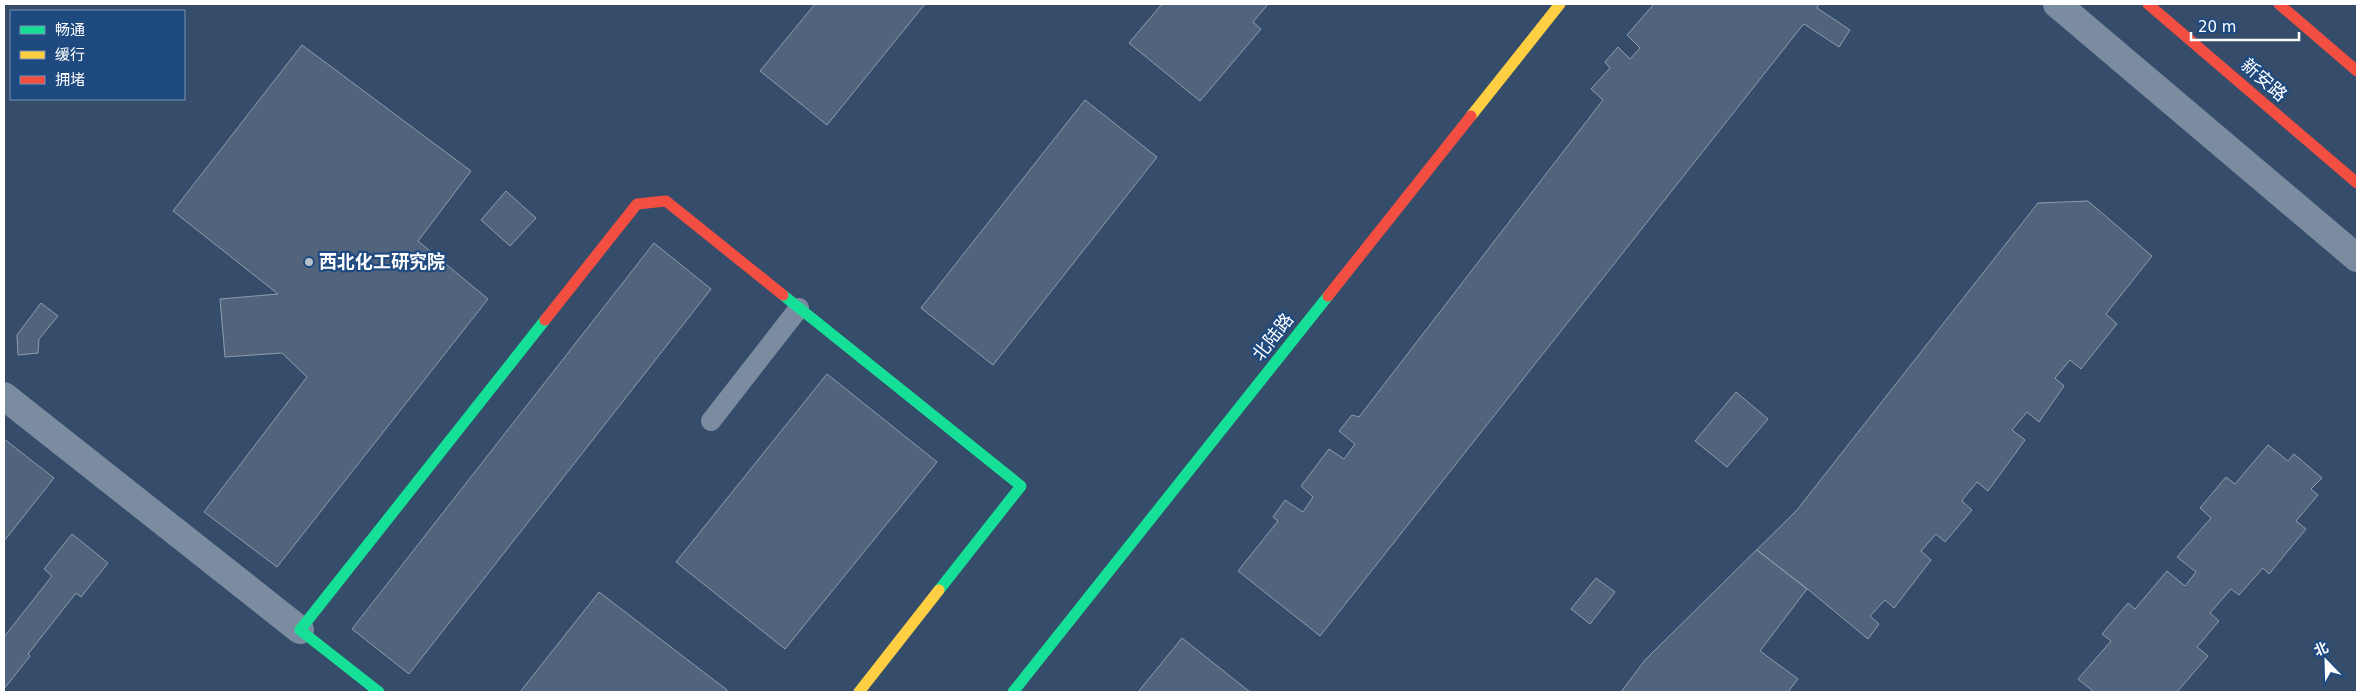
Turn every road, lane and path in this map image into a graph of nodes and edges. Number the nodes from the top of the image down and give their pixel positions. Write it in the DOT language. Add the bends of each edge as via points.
graph roads {
  1 [pos="1560,4"];
  2 [pos="2057,4"];
  3 [pos="2148,4"];
  4 [pos="2279,4"];
  5 [pos="2357,71"];
  6 [pos="2357,183"];
  7 [pos="2357,258"];
  8 [pos="799,308"];
  9 [pos="4,396"];
  10 [pos="711,421"];
  11 [pos="300,630"];
  12 [pos="379,692"];
  13 [pos="859,692"];
  14 [pos="1013,692"];
  1 -- 14 [label="street, 北陆路"];
  2 -- 7 [label="street"];
  3 -- 6 [label="street, 新安路"];
  4 -- 5 [label="street"];
  8 -- 10 [label="lane"];
  8 -- 11 [label="street" via="666,201 637,204"];
  8 -- 13 [label="street" via="1021,486"];
  9 -- 11 [label="street"];
  11 -- 12 [label="street"];
}
